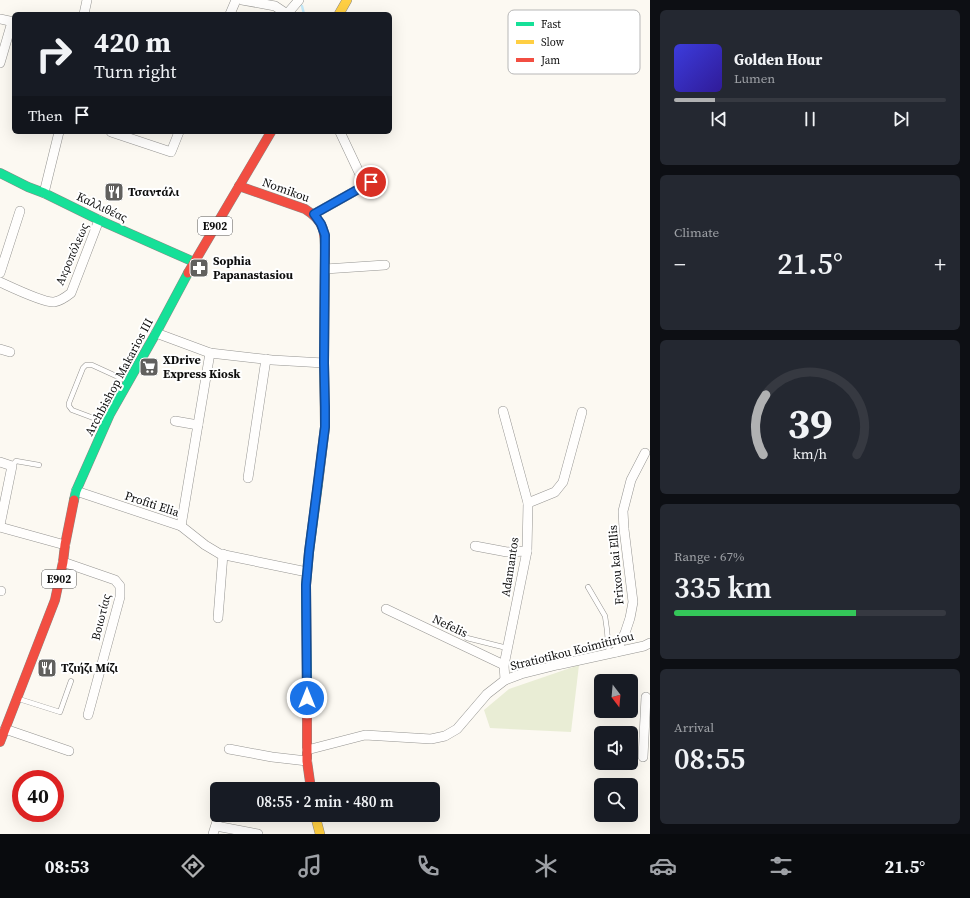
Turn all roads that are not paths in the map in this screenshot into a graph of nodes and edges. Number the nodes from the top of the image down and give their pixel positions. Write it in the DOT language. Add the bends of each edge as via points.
graph roads {
  1 [pos="87,0"];
  2 [pos="236,0"];
  3 [pos="242,0"];
  4 [pos="299,0"];
  5 [pos="347,0"];
  6 [pos="84,12"];
  7 [pos="231,12"];
  8 [pos="284,12"];
  9 [pos="289,12"];
  10 [pos="340,12"];
  11 [pos="0,19"];
  12 [pos="12,22"];
  13 [pos="12,25"];
  14 [pos="0,64"];
  15 [pos="59,134"];
  16 [pos="117,134"];
  17 [pos="178,134"];
  18 [pos="270,134"];
  19 [pos="341,134"];
  20 [pos="0,174"];
  21 [pos="239,186"];
  22 [pos="44,193"];
  23 [pos="20,211"];
  24 [pos="314,214"];
  25 [pos="99,220"];
  26 [pos="194,262"];
  27 [pos="385,265"];
  28 [pos="325,268"];
  29 [pos="0,273"];
  30 [pos="0,282"];
  31 [pos="156,333"];
  32 [pos="0,349"];
  33 [pos="10,352"];
  34 [pos="210,353"];
  35 [pos="266,359"];
  36 [pos="324,363"];
  37 [pos="128,382"];
  38 [pos="503,411"];
  39 [pos="582,412"];
  40 [pos="175,421"];
  41 [pos="106,423"];
  42 [pos="198,425"];
  43 [pos="645,453"];
  44 [pos="0,462"];
  45 [pos="39,465"];
  46 [pos="12,466"];
  47 [pos="248,478"];
  48 [pos="76,491"];
  49 [pos="528,503"];
  50 [pos="0,526"];
  51 [pos="181,526"];
  52 [pos="65,544"];
  53 [pos="475,546"];
  54 [pos="527,551"];
  55 [pos="223,554"];
  56 [pos="63,562"];
  57 [pos="308,572"];
  58 [pos="588,587"];
  59 [pos="386,609"];
  60 [pos="218,618"];
  61 [pos="467,638"];
  62 [pos="650,644"];
  63 [pos="507,648"];
  64 [pos="612,653"];
  65 [pos="504,665"];
  66 [pos="505,680"];
  67 [pos="71,681"];
  68 [pos="646,697"];
  69 [pos="17,698"];
  70 [pos="88,714"];
  71 [pos="5,729"];
  72 [pos="0,742"];
  73 [pos="229,749"];
  74 [pos="307,750"];
  75 [pos="69,751"];
  76 [pos="644,757"];
  77 [pos="307,761"];
  78 [pos="310,782"];
  79 [pos="317,822"];
  80 [pos="214,830"];
  81 [pos="258,834"];
  82 [pos="320,834"];
  1 -- 6 [label="street"];
  2 -- 7 [label="street"];
  3 -- 8 [label="street" via="275,6"];
  4 -- 9 [label="street"];
  5 -- 10 [label="street"];
  11 -- 12 [label="street"];
  13 -- 14 [label="street"];
  15 -- 22 [label="street"];
  16 -- 17 [label="street" via="171,152"];
  18 -- 21 [label="street, Archbishop Makarios III / E902"];
  19 -- 24 [label="street" via="368,184"];
  20 -- 22 [label="street, Καλλιθέας"];
  21 -- 24 [label="street, Nomikou"];
  21 -- 26 [label="street, Archbishop Makarios III / E902"];
  22 -- 25 [label="street, Καλλιθέας"];
  23 -- 29 [label="street"];
  24 -- 28 [label="street, Nomikou" via="325,235"];
  25 -- 26 [label="street, Καλλιθέας"];
  25 -- 30 [label="street, Ακροπόλεως" via="71,293 63,299 46,301"];
  26 -- 31 [label="street, Archbishop Makarios III / E902"];
  27 -- 28 [label="street"];
  28 -- 36 [label="street, Nomikou"];
  31 -- 34 [label="street"];
  31 -- 37 [label="street, Archbishop Makarios III / E902"];
  32 -- 33 [label="street"];
  34 -- 35 [label="street"];
  34 -- 42 [label="street"];
  35 -- 36 [label="street"];
  35 -- 47 [label="street"];
  36 -- 57 [label="street, Nomikou" via="325,427"];
  37 -- 41 [label="street, Archbishop Makarios III / E902"];
  37 -- 41 [label="lane" via="92,365 83,368 69,406 72,410"];
  38 -- 49 [label="street, Adamantos"];
  39 -- 49 [label="street" via="563,482 555,492"];
  40 -- 42 [label="street"];
  41 -- 48 [label="street, Archbishop Makarios III / E902"];
  42 -- 51 [label="street"];
  43 -- 64 [label="street, Frixou kai Ellis" via="631,480 623,511 633,602 625,633"];
  44 -- 46 [label="street"];
  45 -- 46 [label="lane" via="16,461"];
  46 -- 50 [label="street"];
  48 -- 51 [label="street, Profiti Elia"];
  48 -- 52 [label="street, Archbishop Makarios III / E902"];
  49 -- 54 [label="street, Adamantos"];
  50 -- 52 [label="street"];
  51 -- 55 [label="street, Profiti Elia" via="205,545"];
  52 -- 56 [label="street, Archbishop Makarios III / E902"];
  53 -- 54 [label="street" via="507,552"];
  54 -- 63 [label="street, Adamantos"];
  55 -- 57 [label="street, Profiti Elia"];
  55 -- 60 [label="street"];
  56 -- 69 [label="street, Archbishop Makarios III / E902" via="55,600"];
  56 -- 70 [label="street, Βοιωτίας" via="115,580 120,586 120,597"];
  57 -- 74 [label="street, Nomikou"];
  58 -- 64 [label="lane" via="605,616"];
  59 -- 65 [label="street, Nefelis"];
  61 -- 63 [label="lane"];
  62 -- 64 [label="street, Stratiotikou Koimitiriou"];
  63 -- 65 [label="street, Adamantos"];
  64 -- 66 [label="street, Stratiotikou Koimitiriou"];
  65 -- 66 [label="street, Adamantos"];
  66 -- 74 [label="street, Stratiotikou Koimitiriou" via="487,694 456,729 445,736 431,740 365,736"];
  67 -- 69 [label="lane" via="60,712"];
  68 -- 76 [label="street"];
  69 -- 71 [label="street, Archbishop Makarios III / E902"];
  71 -- 72 [label="street, Archbishop Makarios III / E902"];
  71 -- 75 [label="street"];
  73 -- 77 [label="street"];
  74 -- 77 [label="street, Nomikou"];
  77 -- 78 [label="street, Nomikou"];
  79 -- 82 [label="street"];
  80 -- 81 [label="street"];
}
